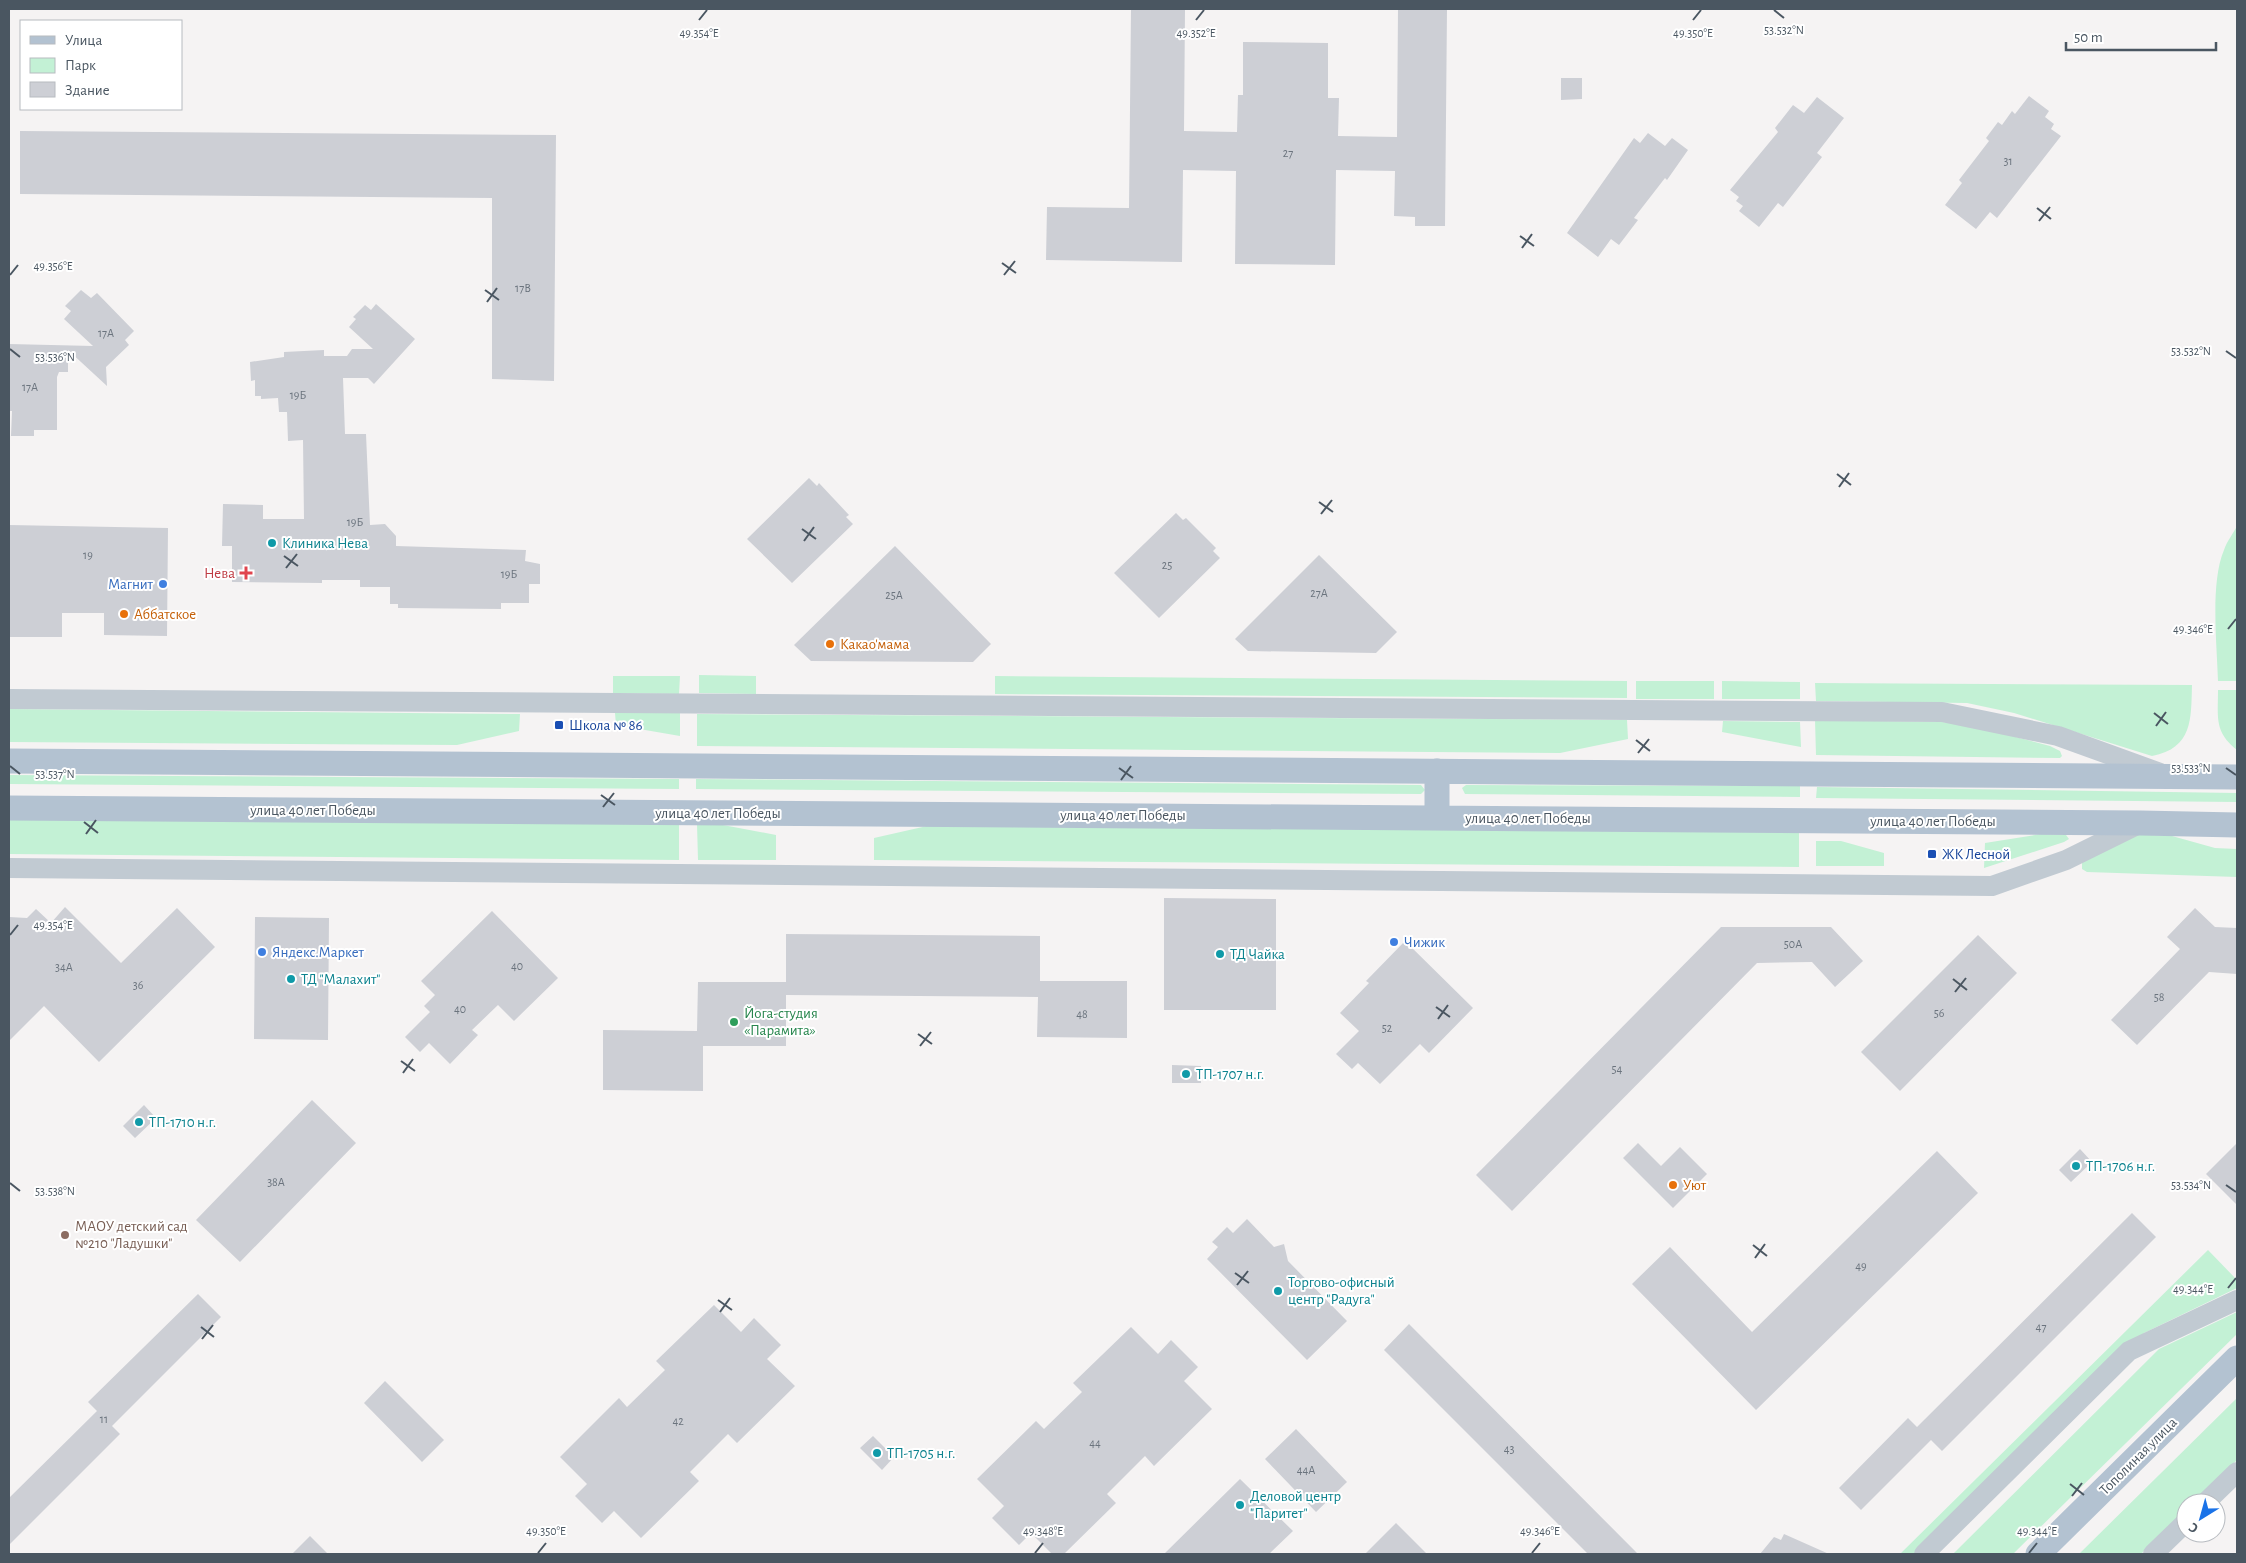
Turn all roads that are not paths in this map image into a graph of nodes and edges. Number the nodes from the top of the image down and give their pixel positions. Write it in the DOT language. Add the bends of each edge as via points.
graph roads {
  1 [pos="9,699"];
  2 [pos="9,761"];
  3 [pos="1437,771"];
  4 [pos="2171,777"];
  5 [pos="2237,777"];
  6 [pos="9,808"];
  7 [pos="1437,818"];
  8 [pos="2141,822"];
  9 [pos="2237,825"];
  10 [pos="9,868"];
  11 [pos="2237,1300"];
  12 [pos="2237,1358"];
  13 [pos="2237,1472"];
  14 [pos="2215,1493"];
  15 [pos="2176,1532"];
  16 [pos="1924,1554"];
  17 [pos="2038,1554"];
  18 [pos="2153,1554"];
  1 -- 4 [label="street" via="1942,712 2058,736"];
  2 -- 3 [label="main road"];
  3 -- 4 [label="main road"];
  3 -- 7 [label="main road"];
  4 -- 5 [label="main road"];
  6 -- 7 [label="main road, улица 40 лет Победы"];
  7 -- 8 [label="main road, улица 40 лет Победы"];
  8 -- 9 [label="main road, улица 40 лет Победы"];
  8 -- 10 [label="street" via="2066,860 1992,886"];
  11 -- 16 [label="street" via="2129,1352"];
  12 -- 17 [label="main road, Тополиная улица"];
  13 -- 14 [label="street"];
  15 -- 18 [label="street"];
}
